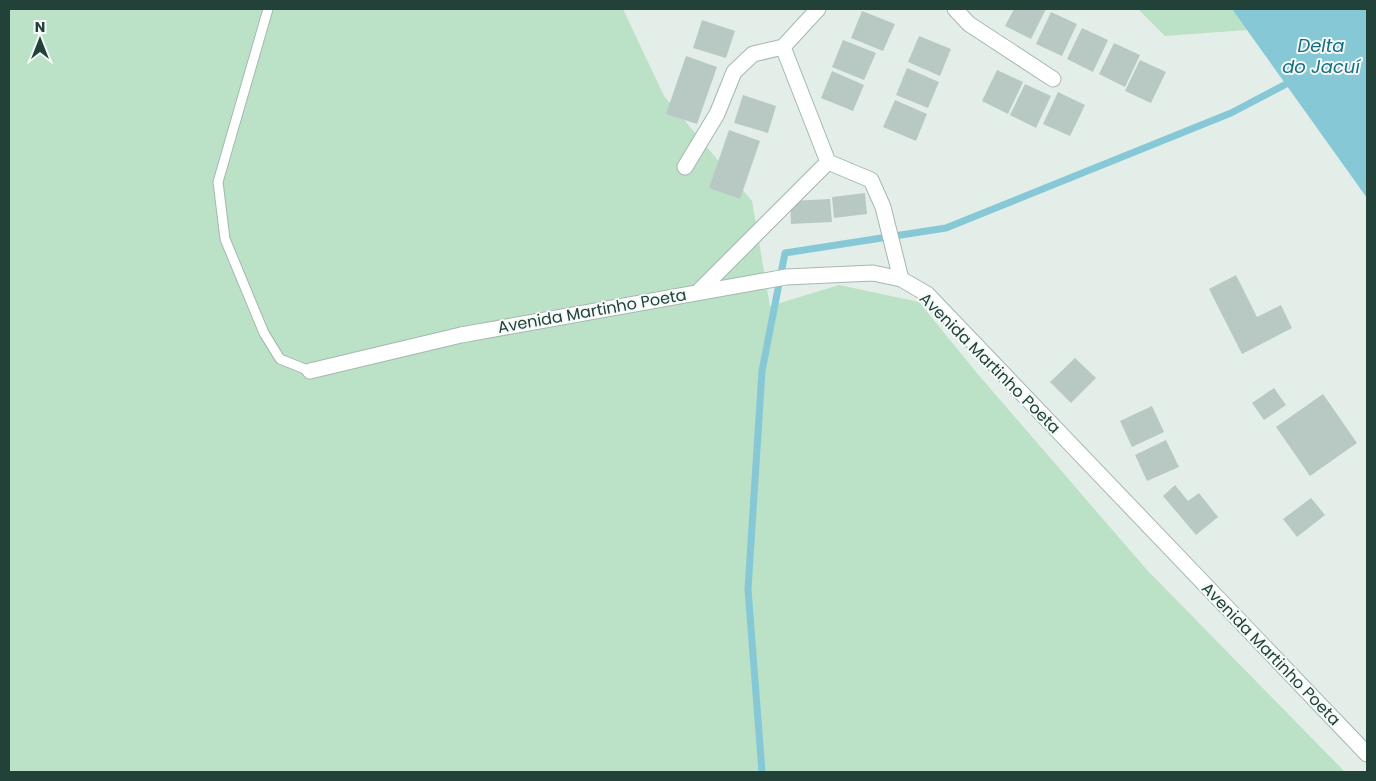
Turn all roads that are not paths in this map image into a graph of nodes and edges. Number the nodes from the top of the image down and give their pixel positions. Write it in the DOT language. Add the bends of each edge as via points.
graph roads {
  1 [pos="268,9"];
  2 [pos="818,9"];
  3 [pos="955,9"];
  4 [pos="783,47"];
  5 [pos="1053,79"];
  6 [pos="828,162"];
  7 [pos="685,167"];
  8 [pos="901,279"];
  9 [pos="698,292"];
  10 [pos="310,371"];
  11 [pos="1367,754"];
  1 -- 10 [label="lane" via="218,182 225,239 264,333 280,359"];
  2 -- 4 [label="street"];
  3 -- 5 [label="street" via="969,24"];
  4 -- 6 [label="street"];
  4 -- 7 [label="street" via="753,54 734,72 717,114"];
  6 -- 8 [label="street" via="871,180 883,207"];
  6 -- 9 [label="street"];
  8 -- 9 [label="street, Avenida Martinho Poeta" via="873,273 780,278"];
  8 -- 11 [label="street, Avenida Martinho Poeta" via="927,294"];
  9 -- 10 [label="street, Avenida Martinho Poeta" via="460,335"];
}
